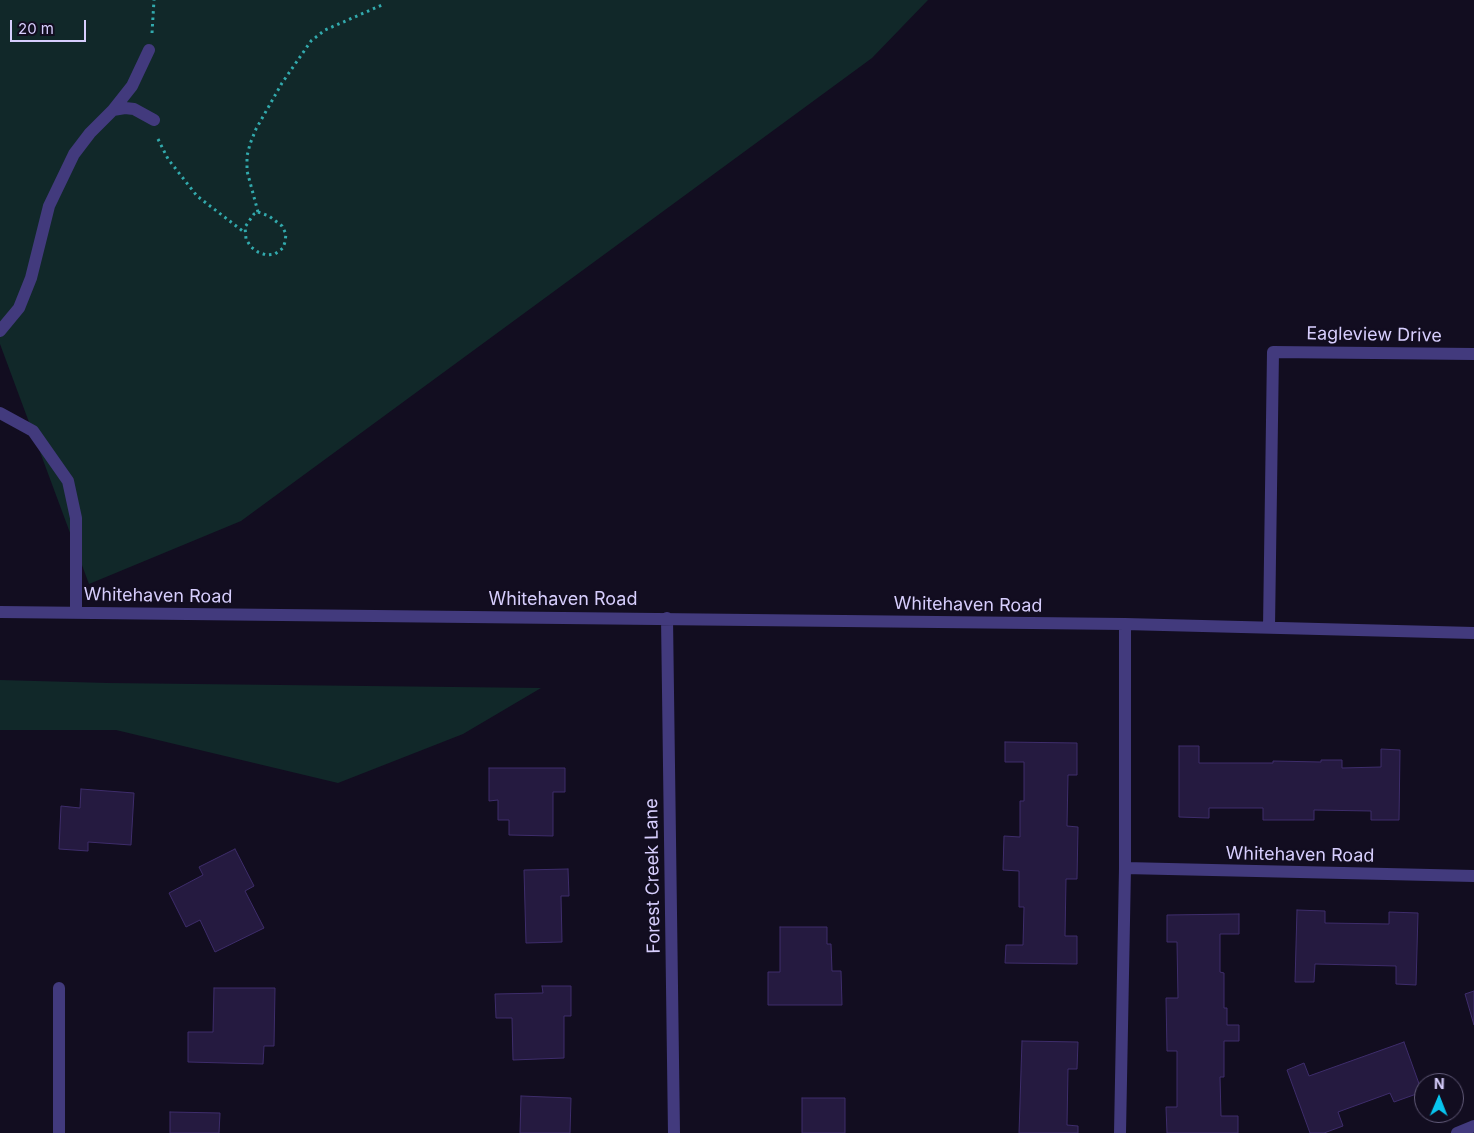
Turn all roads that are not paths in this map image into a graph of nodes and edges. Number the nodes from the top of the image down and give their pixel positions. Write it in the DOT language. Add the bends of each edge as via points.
graph roads {
  1 [pos="149,50"];
  2 [pos="113,110"];
  3 [pos="154,120"];
  4 [pos="0,331"];
  5 [pos="1474,354"];
  6 [pos="0,412"];
  7 [pos="0,612"];
  8 [pos="76,613"];
  9 [pos="667,618"];
  10 [pos="1125,624"];
  11 [pos="1269,627"];
  12 [pos="1474,633"];
  13 [pos="1125,868"];
  14 [pos="1474,876"];
  15 [pos="59,988"];
  16 [pos="1474,1126"];
  17 [pos="59,1133"];
  18 [pos="674,1133"];
  19 [pos="1120,1133"];
  20 [pos="1457,1133"];
  1 -- 2 [label="street" via="132,86"];
  2 -- 3 [label="street" via="134,109"];
  2 -- 4 [label="street" via="74,154 49,206 31,278 19,308"];
  5 -- 11 [label="street, Eagleview Drive" via="1273,352"];
  6 -- 8 [label="street" via="34,431 68,482 76,518"];
  7 -- 8 [label="street, Whitehaven Road"];
  8 -- 9 [label="street, Whitehaven Road"];
  9 -- 10 [label="street, Whitehaven Road"];
  9 -- 18 [label="street, Forest Creek Lane"];
  10 -- 11 [label="street, Whitehaven Road"];
  10 -- 13 [label="street"];
  11 -- 12 [label="street, Whitehaven Road"];
  13 -- 14 [label="street, Whitehaven Road"];
  13 -- 19 [label="street"];
  15 -- 17 [label="street"];
  16 -- 20 [label="street"];
}
